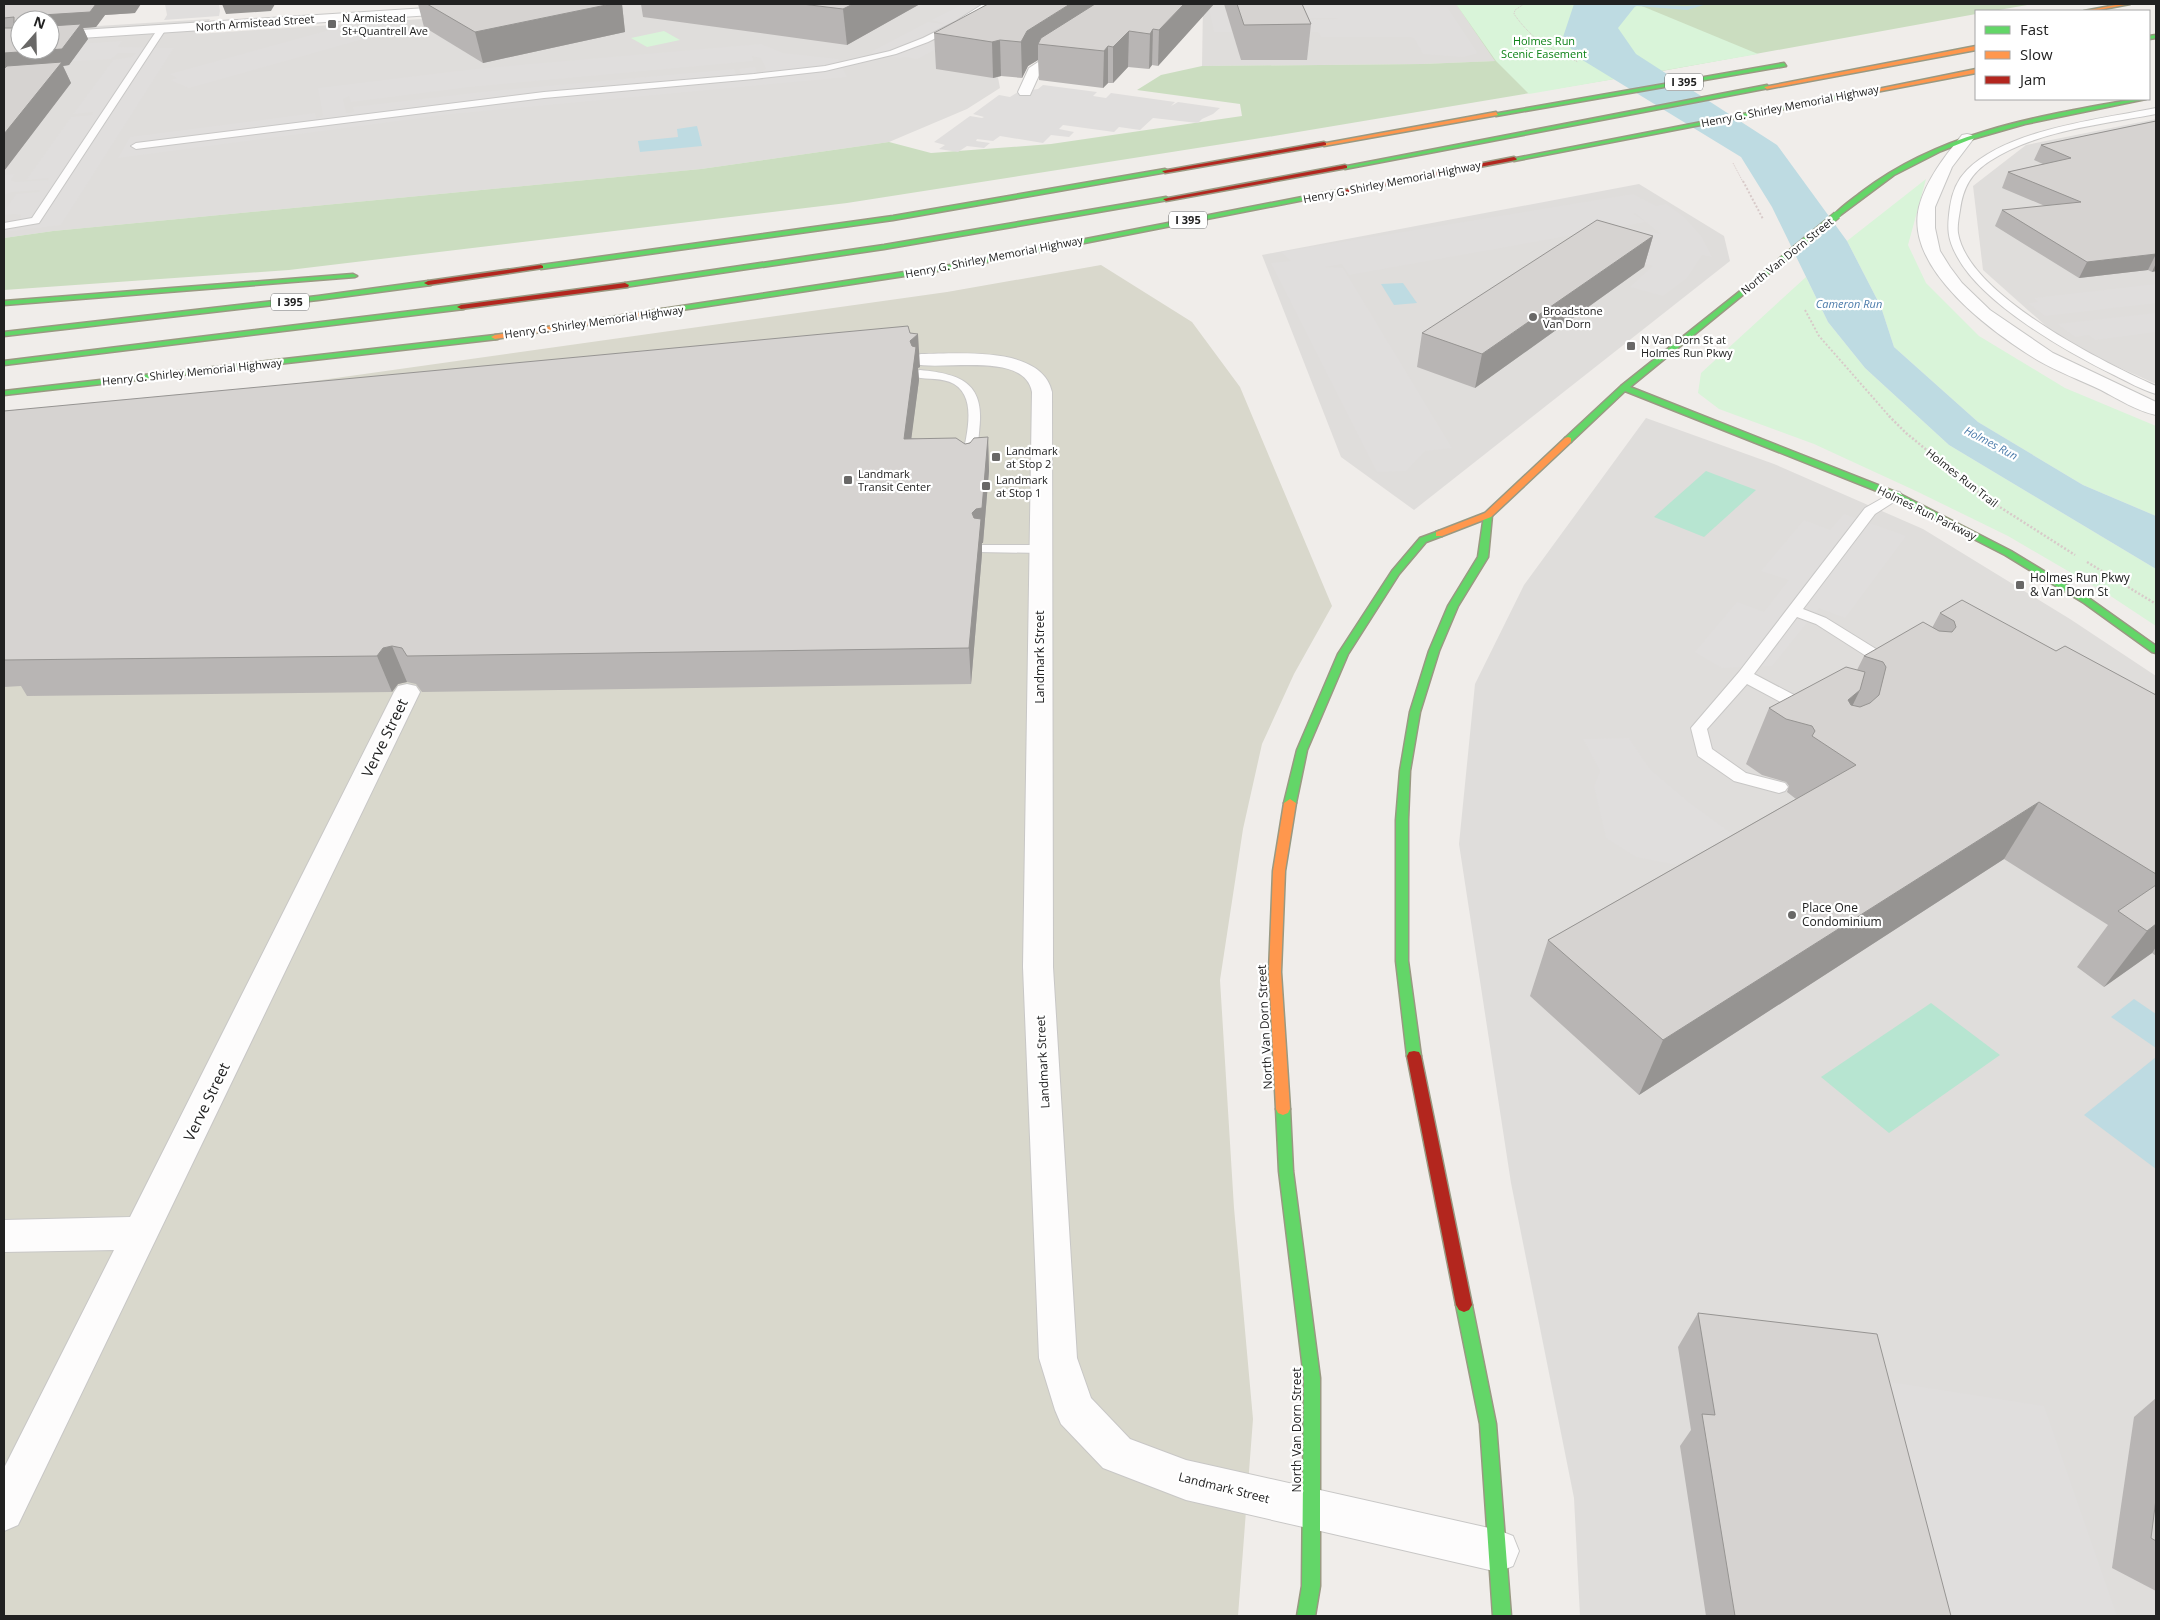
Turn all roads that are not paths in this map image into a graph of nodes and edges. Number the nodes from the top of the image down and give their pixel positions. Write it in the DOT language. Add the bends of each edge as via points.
graph roads {
  1 [pos="988,4"];
  2 [pos="1106,4"];
  3 [pos="2128,4"];
  4 [pos="468,9"];
  5 [pos="2092,10"];
  6 [pos="162,29"];
  7 [pos="60,35"];
  8 [pos="1975,48"];
  9 [pos="1797,63"];
  10 [pos="1975,71"];
  11 [pos="1025,92"];
  12 [pos="2138,100"];
  13 [pos="2156,111"];
  14 [pos="1968,138"];
  15 [pos="136,146"];
  16 [pos="4,226"];
  17 [pos="481,263"];
  18 [pos="576,264"];
  19 [pos="369,274"];
  20 [pos="4,303"];
  21 [pos="4,334"];
  22 [pos="397,349"];
  23 [pos="4,363"];
  24 [pos="921,367"];
  25 [pos="1624,388"];
  26 [pos="2156,390"];
  27 [pos="4,393"];
  28 [pos="4,401"];
  29 [pos="2156,409"];
  30 [pos="966,472"];
  31 [pos="1895,495"];
  32 [pos="1488,515"];
  33 [pos="983,549"];
  34 [pos="1042,549"];
  35 [pos="1794,611"];
  36 [pos="2156,650"];
  37 [pos="1904,673"];
  38 [pos="1745,676"];
  39 [pos="407,692"];
  40 [pos="1821,714"];
  41 [pos="1779,787"];
  42 [pos="142,1234"];
  43 [pos="4,1236"];
  44 [pos="1311,1510"];
  45 [pos="4,1511"];
  46 [pos="1498,1551"];
  47 [pos="1306,1616"];
  48 [pos="1502,1616"];
  1 -- 15 [label="lane" via="967,20 901,51 838,67 426,108"];
  2 -- 11 [label="street" via="1108,17 1092,33 1034,71"];
  3 -- 5 [label="main road"];
  4 -- 6 [label="street, North Armistead Street" via="189,22"];
  6 -- 7 [label="street, North Armistead Street"];
  6 -- 16 [label="lane" via="35,221"];
  8 -- 23 [label="main road" via="1199,193 853,252 545,297"];
  9 -- 18 [label="main road, I 395" via="902,217"];
  10 -- 22 [label="main road, Henry G. Shirley Memorial Highway / I 395" via="957,266 661,313"];
  12 -- 14 [label="main road, North Van Dorn Street"];
  13 -- 26 [label="lane" via="2032,138 2004,148 1971,171 1958,189 1952,234 1971,270 1995,294 2057,339"];
  14 -- 25 [label="main road, North Van Dorn Street, bridge" via="1899,169 1837,215"];
  14 -- 29 [label="street" via="1954,152 1927,207 1932,251 1942,269 1984,314 2046,357"];
  17 -- 18 [label="main road"];
  18 -- 21 [label="main road, I 395"];
  19 -- 20 [label="main road"];
  22 -- 27 [label="main road, Henry G. Shirley Memorial Highway / I 395"];
  22 -- 28 [label="main road"];
  24 -- 30 [label="lane" via="966,387 975,399"];
  24 -- 34 [label="street, Landmark Street" via="987,359 1024,368 1040,383 1044,402 1041,436"];
  25 -- 31 [label="main road, Holmes Run Parkway"];
  25 -- 32 [label="main road, North Van Dorn Street"];
  31 -- 35 [label="lane" via="1870,511"];
  31 -- 36 [label="main road, Holmes Run Parkway" via="2008,553 2087,601"];
  32 -- 44 [label="main road, North Van Dorn Street" via="1423,540 1395,573 1343,654 1302,750 1291,794 1279,871 1275,972 1286,1171 1312,1378"];
  32 -- 46 [label="main road" via="1483,558 1453,606 1434,651 1415,712 1404,771 1401,895 1402,961 1415,1061 1488,1424"];
  33 -- 34 [label="lane"];
  34 -- 44 [label="street, Landmark Street" via="1038,966 1058,1358 1075,1410 1117,1454 1186,1480"];
  35 -- 37 [label="lane" via="1821,622"];
  35 -- 38 [label="lane"];
  38 -- 40 [label="lane"];
  38 -- 41 [label="lane" via="1699,728 1704,752 1740,778"];
  39 -- 42 [label="street, Verve Street"];
  42 -- 43 [label="street"];
  42 -- 45 [label="street, Verve Street"];
  44 -- 46 [label="street, Landmark Street"];
  44 -- 47 [label="main road, North Van Dorn Street" via="1311,1586"];
  46 -- 48 [label="main road"];
}
